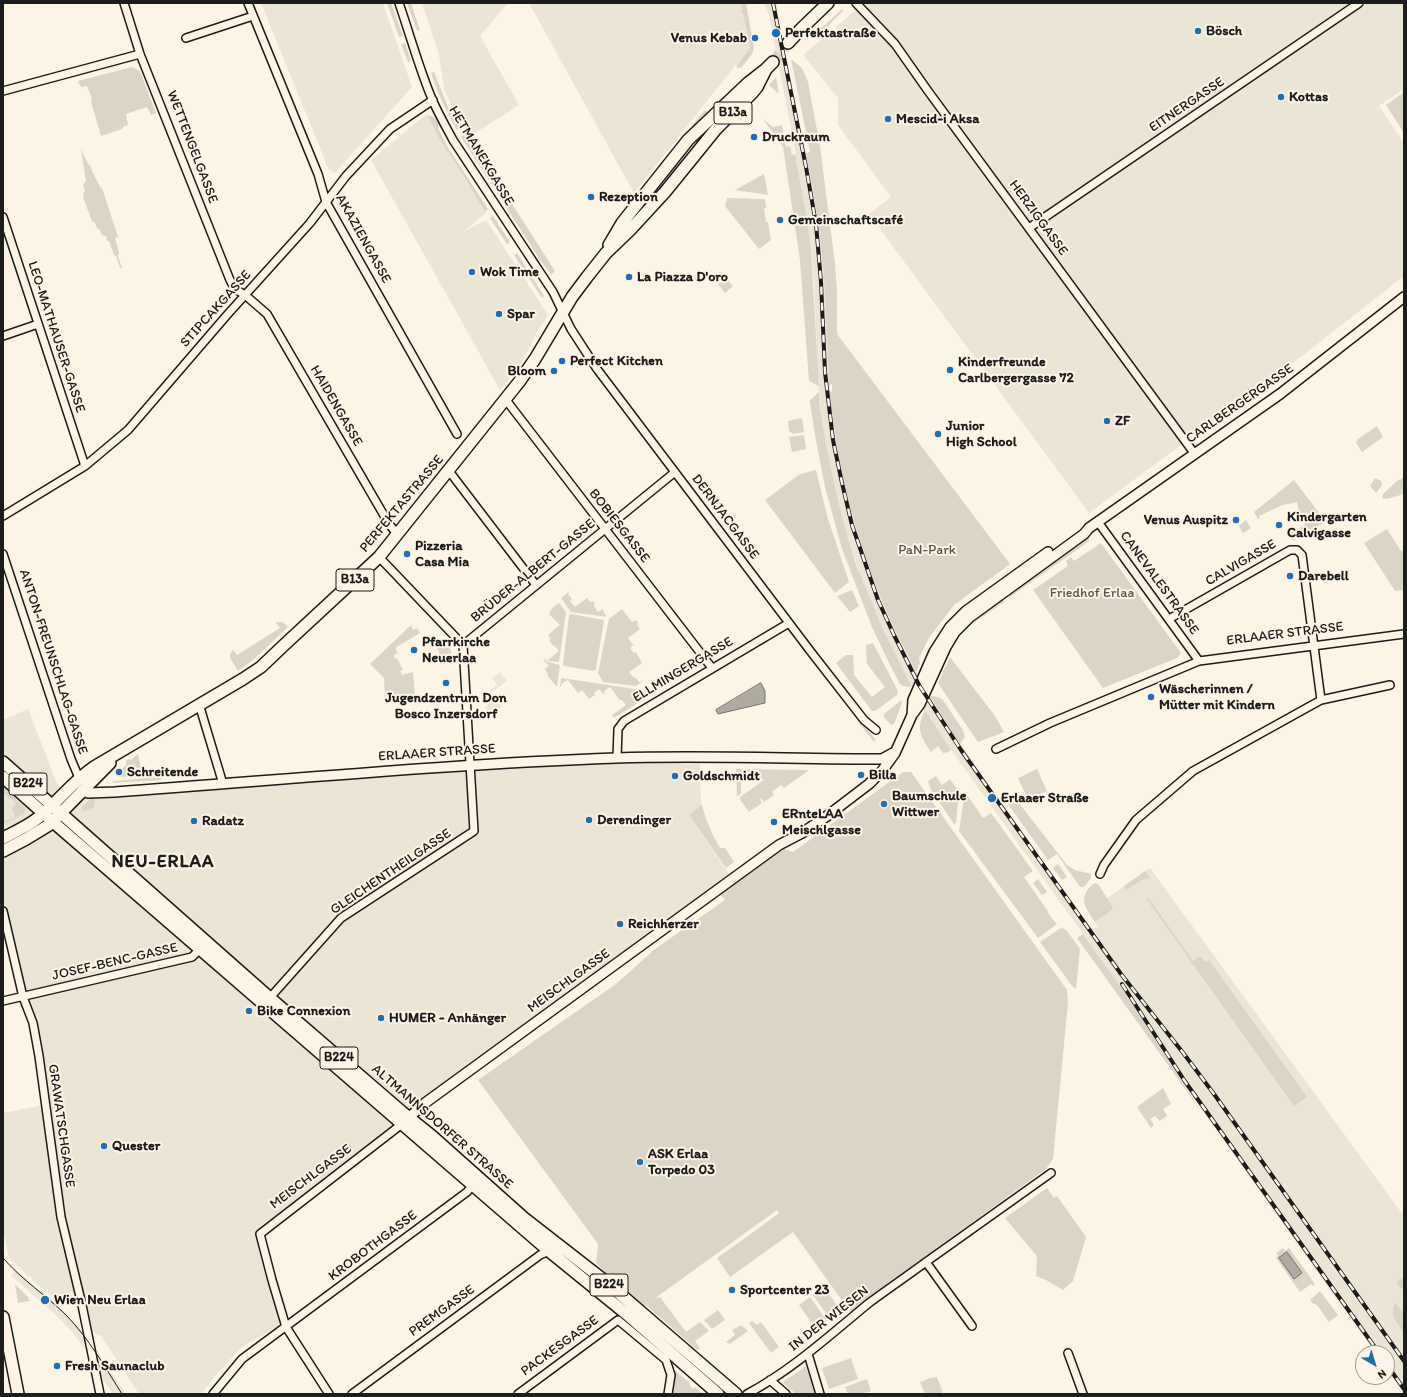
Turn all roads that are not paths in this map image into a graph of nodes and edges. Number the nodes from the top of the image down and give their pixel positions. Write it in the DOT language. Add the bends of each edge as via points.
graph roads {
  1 [pos="124,3"];
  2 [pos="248,3"];
  3 [pos="399,3"];
  4 [pos="828,3"];
  5 [pos="856,3"];
  6 [pos="1359,3"];
  7 [pos="253,16"];
  8 [pos="186,38"];
  9 [pos="788,43"];
  10 [pos="140,54"];
  11 [pos="770,65"];
  12 [pos="3,91"];
  13 [pos="433,100"];
  14 [pos="326,202"];
  15 [pos="3,217"];
  16 [pos="1029,228"];
  17 [pos="245,295"];
  18 [pos="1404,297"];
  19 [pos="562,313"];
  20 [pos="38,324"];
  21 [pos="3,336"];
  22 [pos="506,400"];
  23 [pos="457,434"];
  24 [pos="1194,453"];
  25 [pos="85,466"];
  26 [pos="449,471"];
  27 [pos="675,472"];
  28 [pos="3,516"];
  29 [pos="1098,522"];
  30 [pos="604,529"];
  31 [pos="398,535"];
  32 [pos="3,554"];
  33 [pos="379,557"];
  34 [pos="536,585"];
  35 [pos="1169,620"];
  36 [pos="789,622"];
  37 [pos="1404,634"];
  38 [pos="463,645"];
  39 [pos="1314,646"];
  40 [pos="1199,660"];
  41 [pos="712,668"];
  42 [pos="1390,685"];
  43 [pos="1321,700"];
  44 [pos="199,704"];
  45 [pos="876,730"];
  46 [pos="127,748"];
  47 [pos="996,749"];
  48 [pos="895,753"];
  49 [pos="617,758"];
  50 [pos="3,762"];
  51 [pos="471,765"];
  52 [pos="3,777"];
  53 [pos="79,778"];
  54 [pos="223,784"];
  55 [pos="82,790"];
  56 [pos="52,814"];
  57 [pos="3,838"];
  58 [pos="3,851"];
  59 [pos="1100,874"];
  60 [pos="3,911"];
  61 [pos="203,945"];
  62 [pos="24,997"];
  63 [pos="3,1001"];
  64 [pos="267,1001"];
  65 [pos="406,1121"];
  66 [pos="1051,1173"];
  67 [pos="473,1185"];
  68 [pos="549,1251"];
  69 [pos="926,1262"];
  70 [pos="3,1317"];
  71 [pos="972,1326"];
  72 [pos="286,1327"];
  73 [pos="1068,1353"];
  74 [pos="808,1354"];
  75 [pos="6,1355"];
  76 [pos="770,1380"];
  77 [pos="18,1394"];
  78 [pos="100,1394"];
  79 [pos="213,1394"];
  80 [pos="328,1394"];
  81 [pos="352,1394"];
  82 [pos="518,1394"];
  83 [pos="668,1394"];
  84 [pos="718,1394"];
  85 [pos="736,1394"];
  86 [pos="747,1394"];
  87 [pos="786,1394"];
  88 [pos="820,1394"];
  89 [pos="1082,1394"];
  1 -- 10 [label="street, WETTENGELGASSE"];
  2 -- 7 [label="street, AKAZIENGASSE"];
  3 -- 13 [label="street, HETMANEKGASSE"];
  4 -- 9 [label="main road"];
  5 -- 16 [label="street, HERZIGGASSE" via="895,44"];
  6 -- 16 [label="street, EITNERGASSE"];
  7 -- 8 [label="street"];
  7 -- 14 [label="street, AKAZIENGASSE" via="318,174"];
  10 -- 12 [label="street"];
  10 -- 17 [label="street, WETTENGELGASSE" via="230,280 235,289"];
  11 -- 19 [label="main road, PERFEKTASTRASSE / B13a" via="688,140 622,223 606,253"];
  13 -- 14 [label="street, STIPCAKGASSE" via="390,129 346,176"];
  13 -- 19 [label="street, HETMANEKGASSE" via="453,140 553,292"];
  14 -- 17 [label="street, STIPCAKGASSE"];
  14 -- 23 [label="street, AKAZIENGASSE"];
  15 -- 20 [label="street, LEO-MATHAUSER-GASSE"];
  16 -- 24 [label="street, HERZIGGASSE"];
  17 -- 25 [label="street, STIPCAKGASSE" via="128,430"];
  17 -- 31 [label="street, HAIDENGASSE" via="267,314 389,524"];
  18 -- 24 [label="street, CARLBERGERGASSE" via="1280,394"];
  19 -- 22 [label="main road, PERFEKTASTRASSE / B13a" via="531,365"];
  19 -- 27 [label="street, DERNJACGASSE" via="597,369"];
  20 -- 21 [label="street"];
  20 -- 25 [label="street, LEO-MATHAUSER-GASSE"];
  22 -- 26 [label="main road, PERFEKTASTRASSE / B13a"];
  22 -- 30 [label="street, BOBIESGASSE"];
  24 -- 29 [label="street, CARLBERGERGASSE"];
  25 -- 28 [label="street, STIPCAKGASSE"];
  26 -- 31 [label="main road, PERFEKTASTRASSE / B13a"];
  26 -- 34 [label="street"];
  27 -- 30 [label="street, BRÜDER-ALBERT-GASSE"];
  27 -- 36 [label="street, DERNJACGASSE"];
  29 -- 35 [label="street, CANEVALESTRASSE"];
  29 -- 48 [label="street, CARLBERGERGASSE" via="981,608 955,632"];
  30 -- 34 [label="street, BRÜDER-ALBERT-GASSE"];
  30 -- 41 [label="street, BOBIESGASSE"];
  31 -- 33 [label="main road, PERFEKTASTRASSE / B13a"];
  32 -- 53 [label="street, ANTON-FREUNSCHLAG-GASSE"];
  33 -- 38 [label="street"];
  33 -- 44 [label="main road, PERFEKTASTRASSE / B13a" via="261,667"];
  34 -- 38 [label="street, BRÜDER-ALBERT-GASSE"];
  35 -- 39 [label="street, CALVIGASSE" via="1290,550 1298,550 1302,555"];
  35 -- 40 [label="street, CANEVALESTRASSE"];
  36 -- 41 [label="street, ELLMINGERGASSE"];
  36 -- 45 [label="street, DERNJACGASSE" via="864,720"];
  37 -- 39 [label="street, ERLAAER STRASSE"];
  38 -- 51 [label="street"];
  39 -- 40 [label="street, ERLAAER STRASSE"];
  39 -- 43 [label="street, CALVIGASSE"];
  40 -- 47 [label="street, ERLAAER STRASSE"];
  41 -- 49 [label="street, ELLMINGERGASSE" via="624,721 618,729"];
  42 -- 43 [label="street"];
  43 -- 59 [label="street" via="1188,774 1136,820"];
  44 -- 46 [label="main road, PERFEKTASTRASSE / B13a"];
  44 -- 54 [label="street"];
  46 -- 53 [label="main road, PERFEKTASTRASSE / B13a"];
  46 -- 55 [label="main road, PERFEKTASTRASSE / B13a"];
  48 -- 49 [label="street, ERLAAER STRASSE" via="882,759"];
  48 -- 65 [label="street, MEISCHLGASSE" via="878,776 855,795 802,833 779,845 425,1103"];
  49 -- 51 [label="street, ERLAAER STRASSE"];
  50 -- 56 [label="main road, ALTMANNSDORFER STRASSE / B224"];
  51 -- 54 [label="street, ERLAAER STRASSE"];
  51 -- 64 [label="street, GLEICHENTHEILGASSE" via="474,831 341,918"];
  52 -- 56 [label="main road, ALTMANNSDORFER STRASSE / B224"];
  53 -- 56 [label="main road, B13a"];
  54 -- 55 [label="street, ERLAAER STRASSE" via="115,792 88,793"];
  55 -- 56 [label="main road, B13a"];
  56 -- 57 [label="main road, B13a"];
  56 -- 58 [label="main road, B13a" via="39,831"];
  56 -- 61 [label="main road, ALTMANNSDORFER STRASSE / B224"];
  60 -- 62 [label="street, GRAWATSCHGASSE"];
  61 -- 62 [label="street, JOSEF-BENC-GASSE" via="192,957"];
  61 -- 64 [label="main road, ALTMANNSDORFER STRASSE / B224"];
  62 -- 63 [label="street, JOSEF-BENC-GASSE"];
  62 -- 78 [label="street, GRAWATSCHGASSE" via="33,1023 39,1056 60,1217 82,1305"];
  64 -- 65 [label="main road, ALTMANNSDORFER STRASSE / B224"];
  65 -- 67 [label="main road, ALTMANNSDORFER STRASSE / B224"];
  65 -- 72 [label="street, MEISCHLGASSE" via="260,1234"];
  65 -- 85 [label="main road, ALTMANNSDORFER STRASSE / B224" via="432,1136 524,1218 605,1281"];
  66 -- 69 [label="street, IN DER WIESEN"];
  67 -- 68 [label="main road, ALTMANNSDORFER STRASSE / B224"];
  67 -- 72 [label="street, KROBOTHGASSE"];
  68 -- 81 [label="street, PREMGASSE" via="540,1255"];
  68 -- 84 [label="main road, ALTMANNSDORFER STRASSE / B224" via="629,1316"];
  69 -- 71 [label="street"];
  69 -- 74 [label="street, IN DER WIESEN" via="870,1303"];
  70 -- 75 [label="main road"];
  72 -- 79 [label="street, KROBOTHGASSE" via="242,1359"];
  72 -- 80 [label="street"];
  73 -- 89 [label="street"];
  74 -- 76 [label="street, IN DER WIESEN"];
  74 -- 88 [label="street"];
  75 -- 77 [label="main road"];
  76 -- 86 [label="street, IN DER WIESEN"];
  76 -- 87 [label="street"];
  82 -- 83 [label="street, PACKESGASSE" via="618,1320 666,1360 671,1375"];
}
